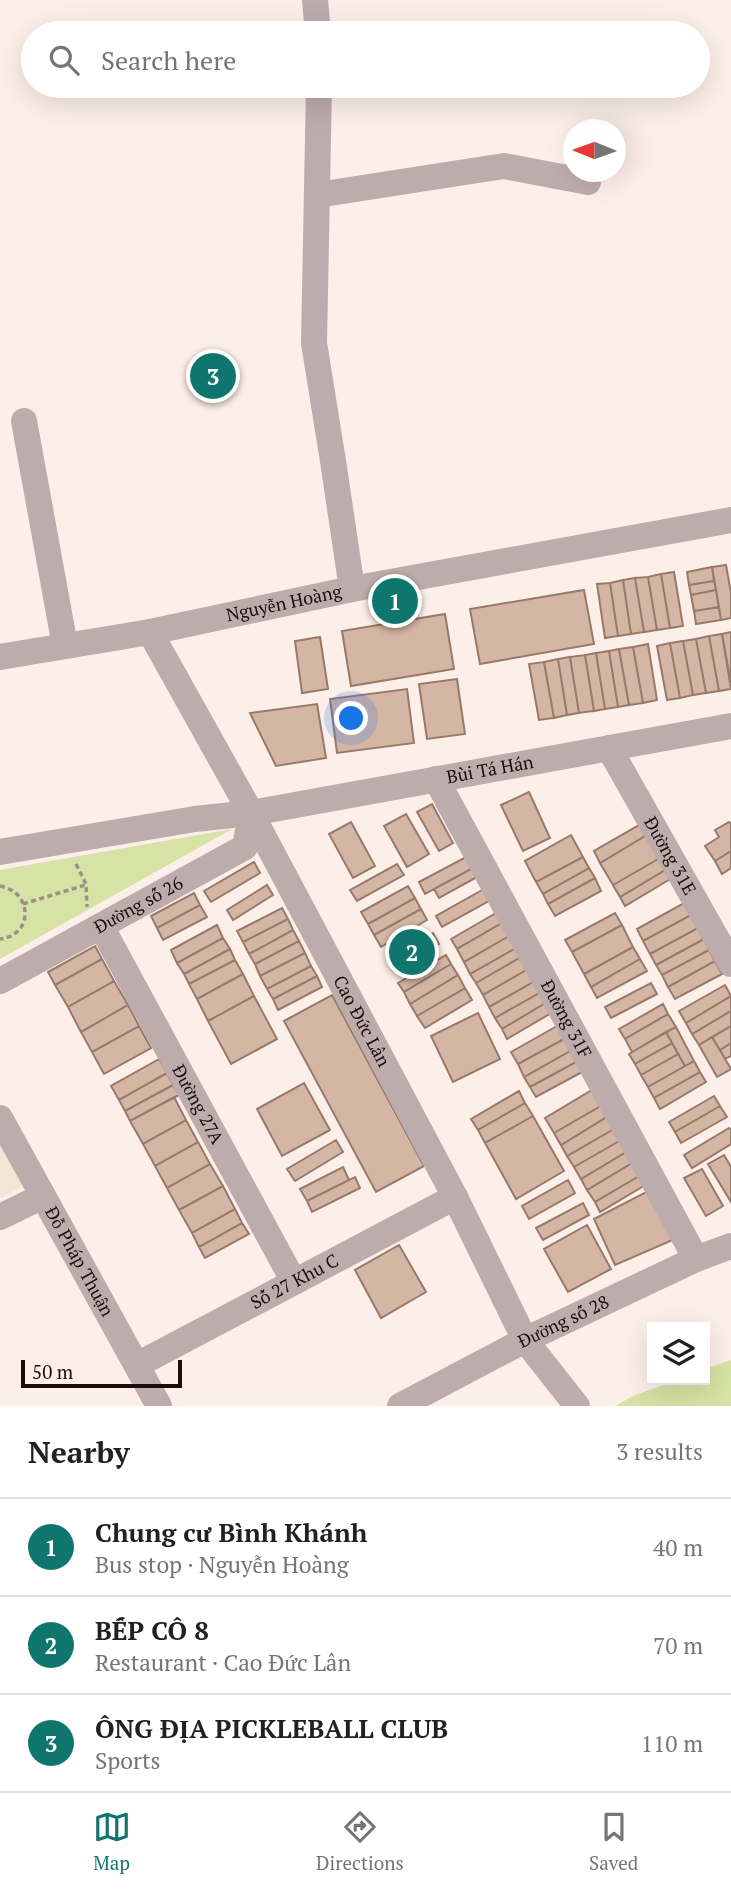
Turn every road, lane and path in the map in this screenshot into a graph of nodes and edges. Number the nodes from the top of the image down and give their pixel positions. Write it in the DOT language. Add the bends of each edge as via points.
graph roads {
  1 [pos="315,0"];
  2 [pos="317,21"];
  3 [pos="319,98"];
  4 [pos="588,183"];
  5 [pos="317,195"];
  6 [pos="24,421"];
  7 [pos="731,520"];
  8 [pos="352,589"];
  9 [pos="150,632"];
  10 [pos="65,646"];
  11 [pos="0,657"];
  12 [pos="731,726"];
  13 [pos="608,748"];
  14 [pos="436,779"];
  15 [pos="251,813"];
  16 [pos="64,841"];
  17 [pos="0,852"];
  18 [pos="86,884"];
  19 [pos="0,886"];
  20 [pos="23,904"];
  21 [pos="94,929"];
  22 [pos="0,939"];
  23 [pos="731,964"];
  24 [pos="0,981"];
  25 [pos="0,1118"];
  26 [pos="43,1196"];
  27 [pos="455,1198"];
  28 [pos="0,1217"];
  29 [pos="731,1246"];
  30 [pos="696,1259"];
  31 [pos="294,1282"];
  32 [pos="524,1340"];
  33 [pos="137,1365"];
  34 [pos="159,1406"];
  35 [pos="400,1406"];
  36 [pos="577,1406"];
  1 -- 2 [label="street"];
  3 -- 5 [label="street"];
  4 -- 5 [label="street" via="503,166"];
  5 -- 8 [label="street" via="314,343"];
  6 -- 10 [label="street"];
  7 -- 8 [label="street, Nguyễn Hoàng"];
  8 -- 9 [label="street, Nguyễn Hoàng"];
  9 -- 10 [label="street, Nguyễn Hoàng"];
  9 -- 15 [label="street, Cao Đức Lân"];
  10 -- 11 [label="street, Nguyễn Hoàng"];
  12 -- 13 [label="street, Bùi Tá Hán"];
  13 -- 14 [label="street, Bùi Tá Hán"];
  13 -- 23 [label="street, Đường 31E"];
  14 -- 15 [label="street, Bùi Tá Hán"];
  14 -- 30 [label="street, Đường 31F"];
  15 -- 16 [label="street"];
  15 -- 21 [label="street, Đường số 26" via="245,847"];
  15 -- 27 [label="street, Cao Đức Lân"];
  16 -- 17 [label="street"];
  16 -- 18 [label="path"];
  18 -- 20 [label="path"];
  18 -- 21 [label="path"];
  19 -- 20 [label="path" via="16,892"];
  20 -- 22 [label="path" via="23,924"];
  21 -- 24 [label="street, Đường số 26"];
  21 -- 31 [label="street, Đường 27A"];
  25 -- 26 [label="street, Đỗ Pháp Thuận"];
  26 -- 28 [label="street"];
  26 -- 33 [label="street, Đỗ Pháp Thuận"];
  27 -- 31 [label="street, Số 27 Khu C"];
  27 -- 32 [label="street, Cao Đức Lân"];
  29 -- 30 [label="street, Đường số 28"];
  30 -- 32 [label="street, Đường số 28"];
  31 -- 33 [label="street, Số 27 Khu C"];
  32 -- 35 [label="street, Đường số 28"];
  32 -- 36 [label="street, Cao Đức Lân"];
  33 -- 34 [label="street, Đỗ Pháp Thuận"];
}
